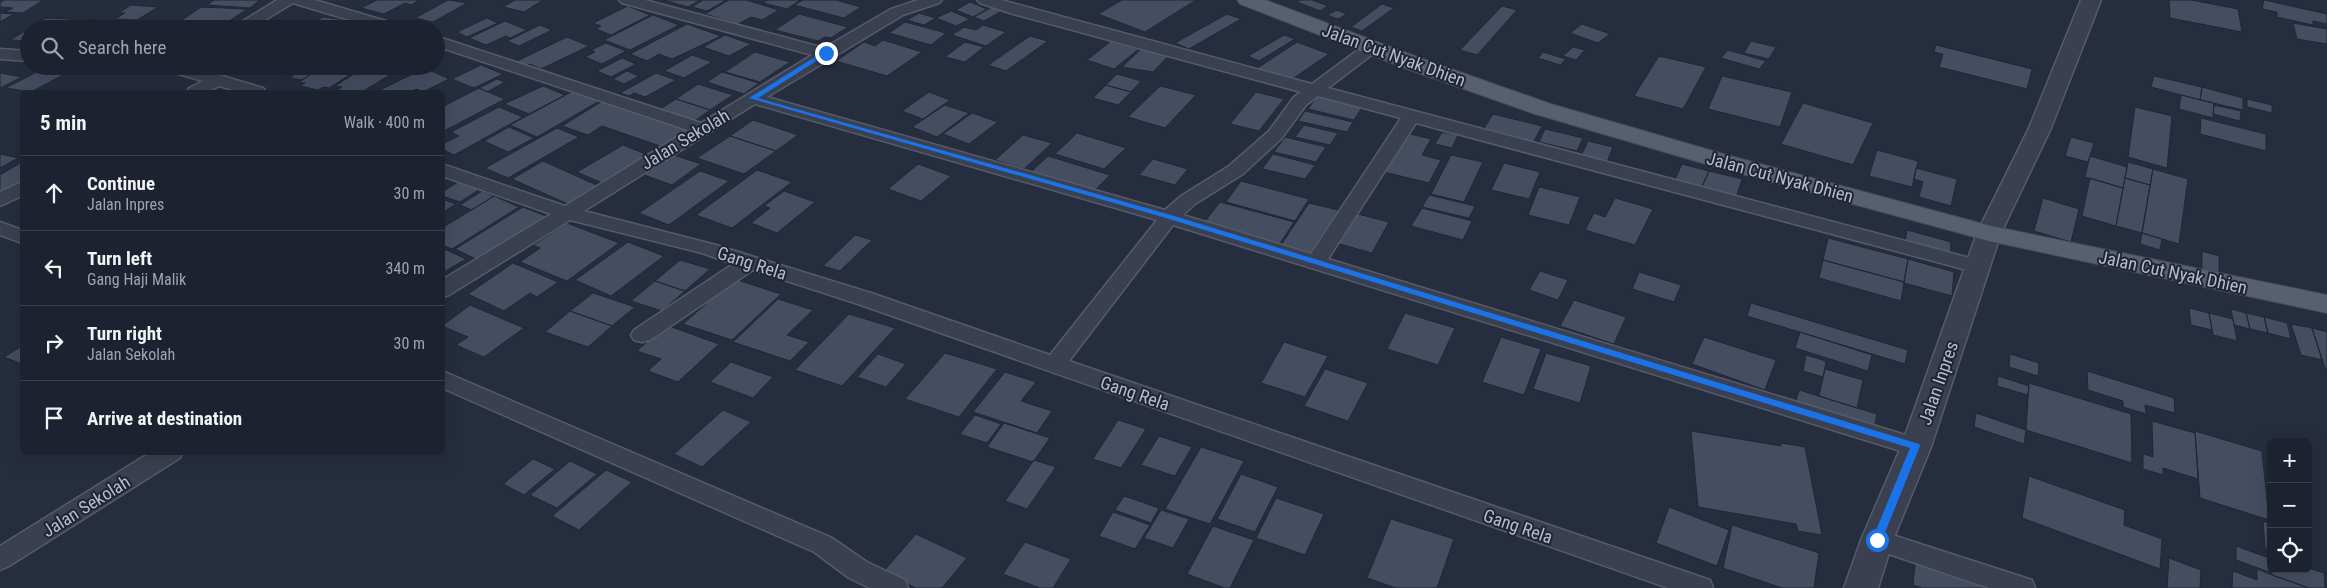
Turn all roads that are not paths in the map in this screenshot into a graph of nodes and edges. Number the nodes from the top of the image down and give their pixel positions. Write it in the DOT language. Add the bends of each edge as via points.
graph roads {
  1 [pos="288,0"];
  2 [pos="298,0"];
  3 [pos="627,0"];
  4 [pos="934,0"];
  5 [pos="985,0"];
  6 [pos="2091,0"];
  7 [pos="1256,1"];
  8 [pos="254,20"];
  9 [pos="367,20"];
  10 [pos="445,45"];
  11 [pos="1372,48"];
  12 [pos="826,53"];
  13 [pos="0,54"];
  14 [pos="20,55"];
  15 [pos="202,75"];
  16 [pos="218,80"];
  17 [pos="1313,89"];
  18 [pos="199,90"];
  19 [pos="250,90"];
  20 [pos="752,98"];
  21 [pos="1412,115"];
  22 [pos="702,129"];
  23 [pos="445,171"];
  24 [pos="20,189"];
  25 [pos="0,200"];
  26 [pos="567,213"];
  27 [pos="1169,217"];
  28 [pos="0,228"];
  29 [pos="1988,233"];
  30 [pos="20,236"];
  31 [pos="750,262"];
  32 [pos="1316,262"];
  33 [pos="1978,267"];
  34 [pos="445,288"];
  35 [pos="2327,304"];
  36 [pos="642,335"];
  37 [pos="1054,365"];
  38 [pos="445,380"];
  39 [pos="1916,446"];
  40 [pos="166,455"];
  41 [pos="1877,540"];
  42 [pos="0,559"];
  43 [pos="895,588"];
  44 [pos="1700,588"];
  45 [pos="1861,588"];
  46 [pos="2022,588"];
  1 -- 8 [label="street"];
  2 -- 9 [label="street"];
  3 -- 12 [label="street"];
  4 -- 12 [label="street, Jalan Sekolah" via="897,12"];
  5 -- 17 [label="street"];
  6 -- 29 [label="street, Jalan Inpres" via="2040,128"];
  7 -- 11 [label="main road, Jalan Cut Nyak Dhien"];
  10 -- 22 [label="street"];
  11 -- 17 [label="street"];
  11 -- 29 [label="main road, Jalan Cut Nyak Dhien" via="1610,130"];
  12 -- 20 [label="street, Jalan Sekolah"];
  13 -- 14 [label="street"];
  15 -- 16 [label="street"];
  16 -- 18 [label="street"];
  16 -- 19 [label="street"];
  17 -- 21 [label="street"];
  17 -- 27 [label="street" via="1275,135 1236,170 1188,200"];
  20 -- 22 [label="street, Jalan Sekolah"];
  20 -- 27 [label="street"];
  21 -- 32 [label="street"];
  21 -- 33 [label="street"];
  22 -- 26 [label="street, Jalan Sekolah"];
  23 -- 26 [label="street, Gang Rela"];
  24 -- 25 [label="street"];
  26 -- 31 [label="street, Gang Rela"];
  26 -- 34 [label="street, Jalan Sekolah"];
  27 -- 32 [label="street"];
  27 -- 37 [label="street"];
  28 -- 30 [label="street"];
  29 -- 33 [label="street, Jalan Inpres"];
  29 -- 35 [label="main road, Jalan Cut Nyak Dhien"];
  31 -- 36 [label="street"];
  31 -- 37 [label="street, Gang Rela"];
  32 -- 39 [label="street"];
  33 -- 39 [label="street, Jalan Inpres"];
  37 -- 44 [label="street, Gang Rela"];
  38 -- 43 [label="street" via="823,545 858,570"];
  39 -- 41 [label="street, Jalan Inpres"];
  40 -- 42 [label="street, Jalan Sekolah"];
  41 -- 45 [label="street, Jalan Inpres"];
  41 -- 46 [label="street"];
}
